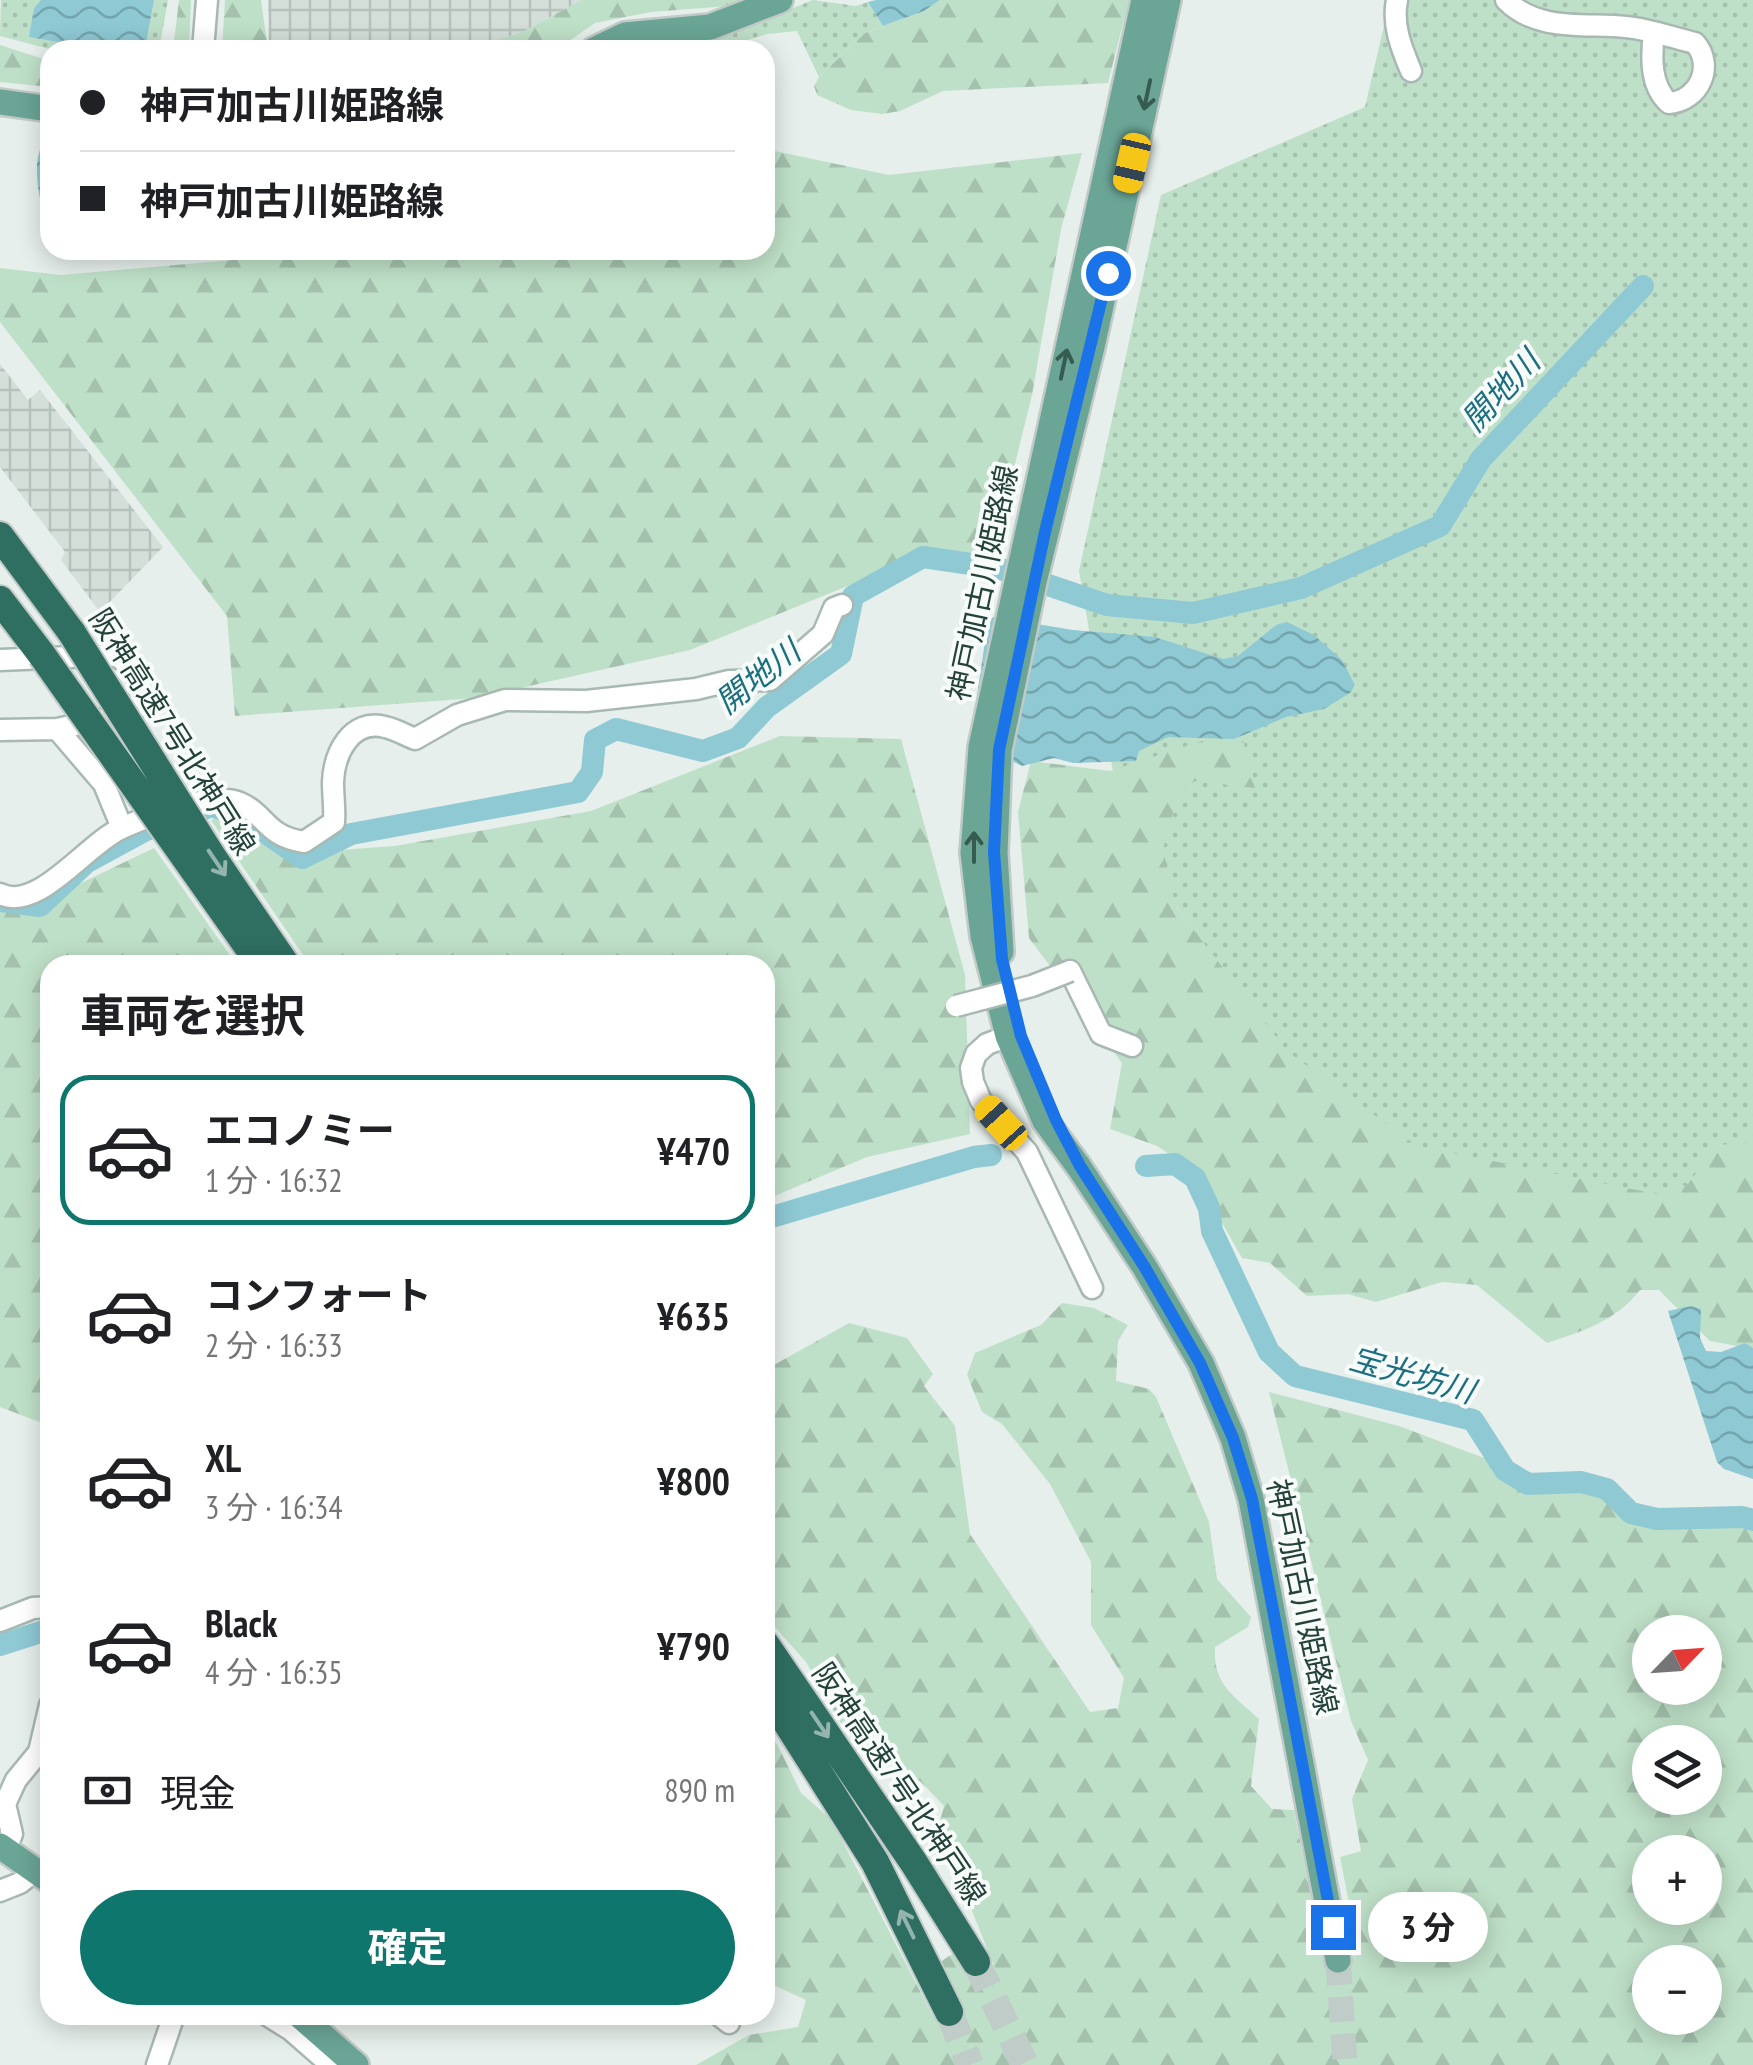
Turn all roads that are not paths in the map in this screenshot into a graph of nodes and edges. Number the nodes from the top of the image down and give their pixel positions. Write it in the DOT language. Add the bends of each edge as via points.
graph roads {
  1 [pos="207,0"];
  2 [pos="780,0"];
  3 [pos="1144,0"];
  4 [pos="1168,0"];
  5 [pos="1397,0"];
  6 [pos="1506,0"];
  7 [pos="1654,33"];
  8 [pos="205,40"];
  9 [pos="616,40"];
  10 [pos="1411,71"];
  11 [pos="0,102"];
  12 [pos="40,107"];
  13 [pos="0,522"];
  14 [pos="1036,530"];
  15 [pos="0,536"];
  16 [pos="21,563"];
  17 [pos="0,600"];
  18 [pos="842,604"];
  19 [pos="0,618"];
  20 [pos="38,656"];
  21 [pos="0,660"];
  22 [pos="57,729"];
  23 [pos="0,730"];
  24 [pos="988,782"];
  25 [pos="122,828"];
  26 [pos="0,894"];
  27 [pos="254,955"];
  28 [pos="279,955"];
  29 [pos="956,1006"];
  30 [pos="1008,1036"];
  31 [pos="1132,1046"];
  32 [pos="1080,1166"];
  33 [pos="1092,1288"];
  34 [pos="40,1608"];
  35 [pos="0,1620"];
  36 [pos="775,1659"];
  37 [pos="775,1704"];
  38 [pos="40,1757"];
  39 [pos="3,1849"];
  40 [pos="40,1873"];
  41 [pos="40,1877"];
  42 [pos="0,1890"];
  43 [pos="1338,1960"];
  44 [pos="976,1962"];
  45 [pos="949,2012"];
  46 [pos="171,2025"];
  47 [pos="283,2025"];
  48 [pos="308,2025"];
  49 [pos="344,2063"];
  50 [pos="157,2065"];
  1 -- 8 [label="street"];
  2 -- 9 [label="main road" via="710,27"];
  14 -- 3 [label="main road, 神戸加古川姫路線, one-way"];
  4 -- 14 [label="main road, 神戸加古川姫路線, one-way" via="1092,346"];
  5 -- 10 [label="street" via="1394,14"];
  6 -- 7 [label="street" via="1557,25"];
  11 -- 12 [label="main road"];
  13 -- 16 [label="highway"];
  14 -- 24 [label="main road, 神戸加古川姫路線" via="981,748"];
  15 -- 16 [label="highway, 阪神高速7号北神戸線"];
  16 -- 28 [label="highway, 阪神高速7号北神戸線, one-way, bridge"];
  17 -- 20 [label="highway"];
  18 -- 25 [label="street" via="822,634 770,680 586,700 505,700 415,739 369,726 346,738 333,779 334,822 304,842 283,838 240,803 207,800"];
  19 -- 20 [label="highway"];
  20 -- 27 [label="highway, 阪神高速7号北神戸線, bridge"];
  21 -- 22 [label="street" via="102,654 117,656 138,676 140,704 132,713"];
  22 -- 23 [label="street"];
  22 -- 25 [label="street" via="104,784"];
  30 -- 24 [label="main road, 神戸加古川姫路線, one-way" via="983,936 973,852"];
  24 -- 32 [label="main road, 神戸加古川姫路線" via="1002,959 1021,1036"];
  25 -- 26 [label="street" via="49,886 21,897"];
  29 -- 31 [label="street, bridge" via="1070,971 1101,1034"];
  30 -- 32 [label="main road, 神戸加古川姫路線" via="1045,1121"];
  30 -- 33 [label="street" via="976,1054 973,1082 981,1101 1028,1152"];
  32 -- 43 [label="main road, 神戸加古川姫路線" via="1200,1363 1233,1438 1252,1499"];
  34 -- 35 [label="street"];
  36 -- 44 [label="highway, 阪神高速7号北神戸線, one-way"];
  45 -- 37 [label="highway, 阪神高速7号北神戸線, one-way" via="875,1862"];
  38 -- 39 [label="street" via="16,1780 5,1804 12,1834"];
  39 -- 40 [label="main road"];
  41 -- 42 [label="street"];
  46 -- 50 [label="street"];
  47 -- 49 [label="street"];
  48 -- 49 [label="main road"];
}
